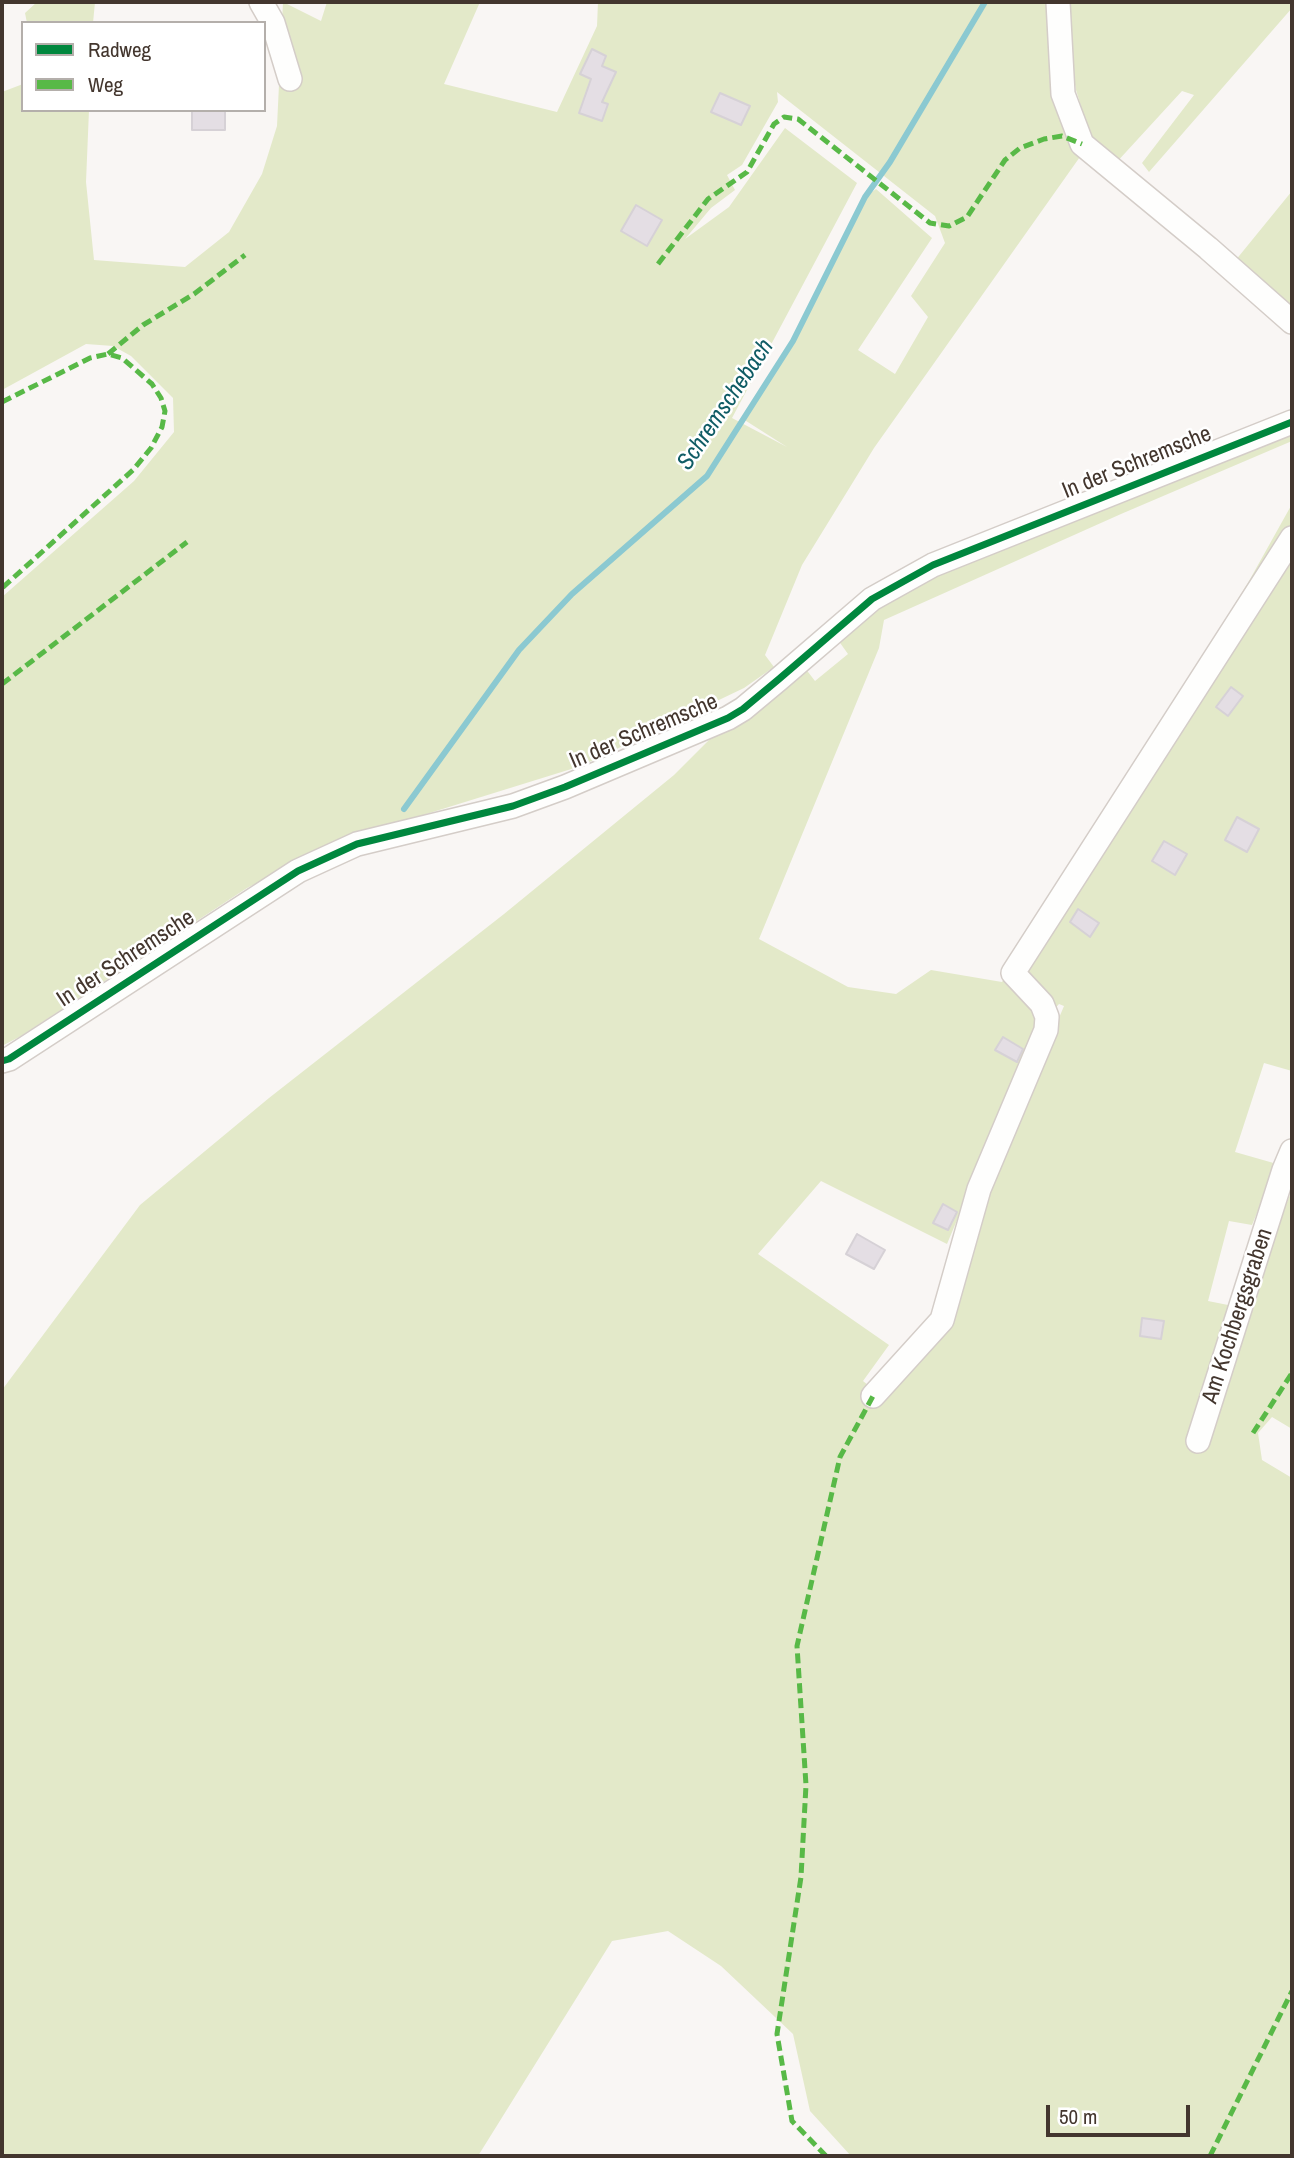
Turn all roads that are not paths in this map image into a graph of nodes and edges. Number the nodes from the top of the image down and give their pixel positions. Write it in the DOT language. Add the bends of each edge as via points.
graph roads {
  1 [pos="261,2"];
  2 [pos="1058,2"];
  3 [pos="290,79"];
  4 [pos="1292,321"];
  5 [pos="1292,422"];
  6 [pos="1292,538"];
  7 [pos="2,1061"];
  8 [pos="1292,1151"];
  9 [pos="873,1396"];
  10 [pos="1198,1441"];
  1 -- 3 [label="street" via="273,23"];
  2 -- 4 [label="street" via="1063,94 1082,144"];
  5 -- 7 [label="street, In der Schremsche" via="933,565 873,599 728,718 513,806 357,844 298,872"];
  6 -- 9 [label="street" via="1013,973 1042,1004 1046,1030 979,1189 942,1320"];
  8 -- 10 [label="street, Am Kochbergsgraben"];
}
